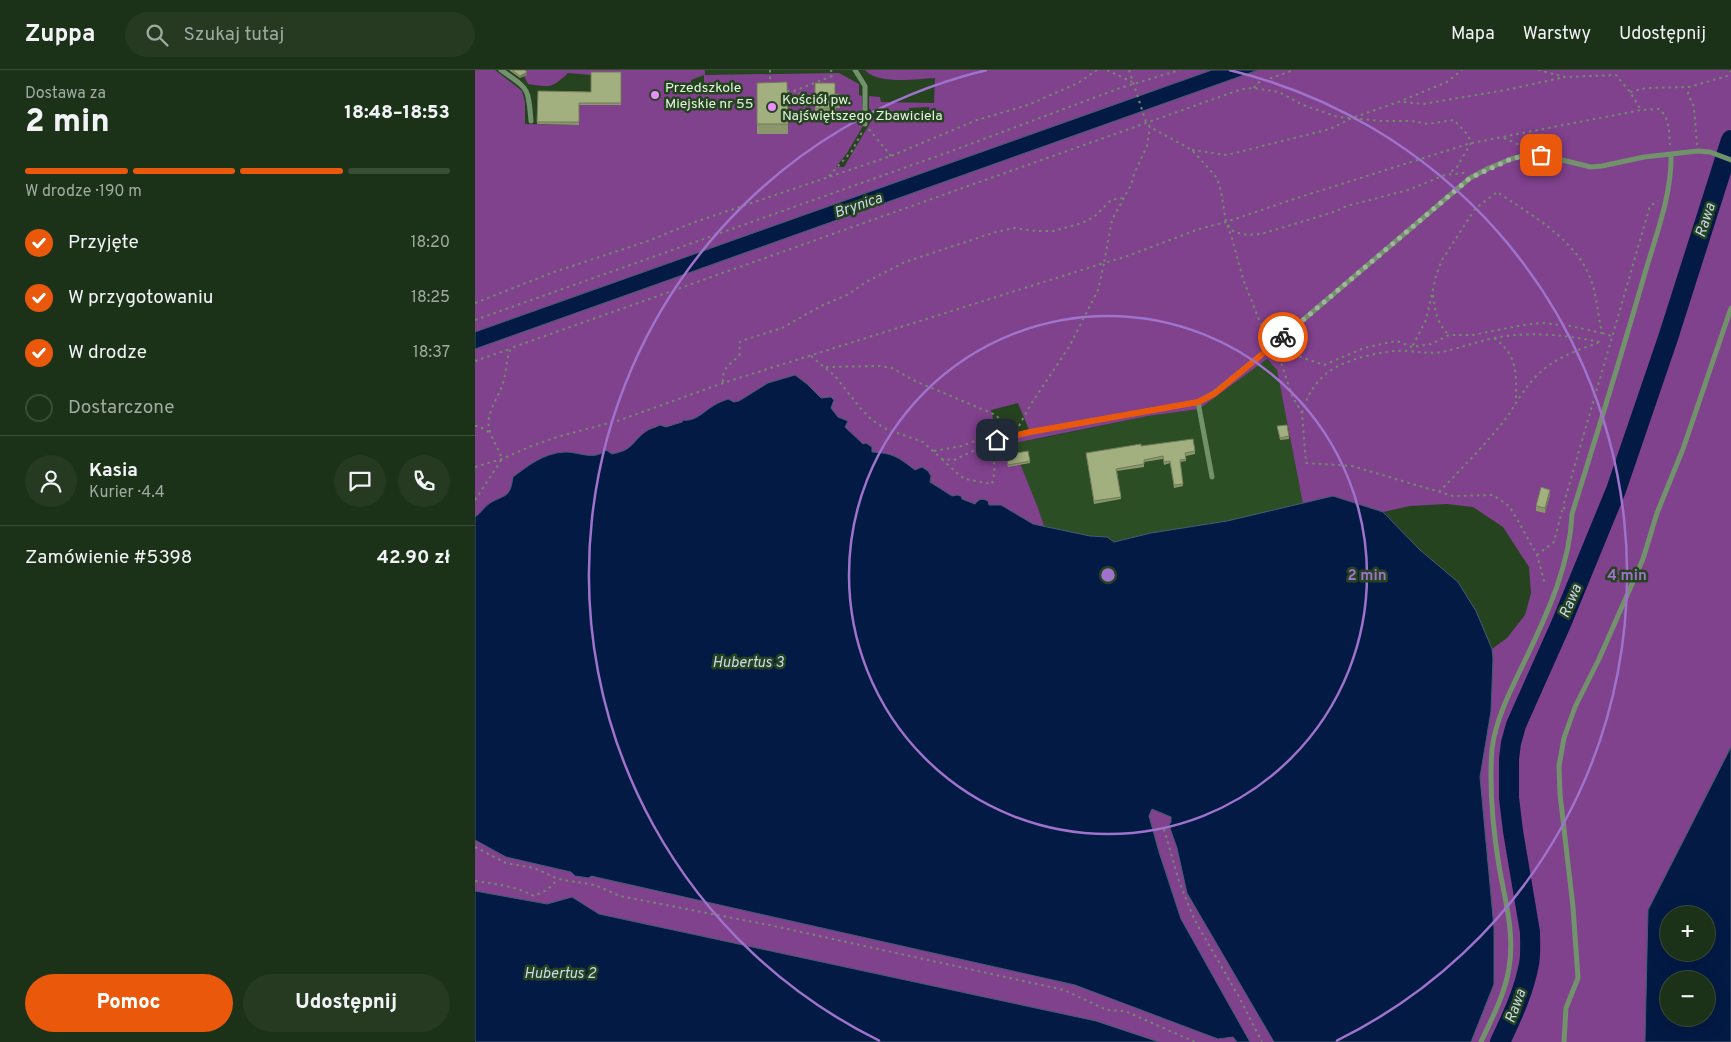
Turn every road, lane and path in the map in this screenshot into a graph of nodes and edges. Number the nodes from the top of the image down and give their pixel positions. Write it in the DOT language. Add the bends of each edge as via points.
graph roads {
  1 [pos="501,70"];
  2 [pos="770,70"];
  3 [pos="831,70"];
  4 [pos="855,70"];
  5 [pos="1097,70"];
  6 [pos="1107,70"];
  7 [pos="1129,70"];
  8 [pos="1180,70"];
  9 [pos="1294,70"];
  10 [pos="1462,70"];
  11 [pos="1538,70"];
  12 [pos="1731,71"];
  13 [pos="832,76"];
  14 [pos="1565,77"];
  15 [pos="832,81"];
  16 [pos="1132,82"];
  17 [pos="1134,87"];
  18 [pos="1689,87"];
  19 [pos="1254,88"];
  20 [pos="771,91"];
  21 [pos="786,91"];
  22 [pos="794,91"];
  23 [pos="1630,92"];
  24 [pos="1401,101"];
  25 [pos="1641,110"];
  26 [pos="1352,118"];
  27 [pos="531,121"];
  28 [pos="791,121"];
  29 [pos="865,124"];
  30 [pos="1148,124"];
  31 [pos="1503,138"];
  32 [pos="1471,143"];
  33 [pos="1192,150"];
  34 [pos="1698,151"];
  35 [pos="1530,154"];
  36 [pos="1671,154"];
  37 [pos="891,156"];
  38 [pos="1731,160"];
  39 [pos="1452,174"];
  40 [pos="827,178"];
  41 [pos="1470,178"];
  42 [pos="1666,196"];
  43 [pos="1123,198"];
  44 [pos="1225,222"];
  45 [pos="1104,263"];
  46 [pos="1433,293"];
  47 [pos="475,303"];
  48 [pos="1731,308"];
  49 [pos="475,320"];
  50 [pos="1602,333"];
  51 [pos="1449,335"];
  52 [pos="1612,336"];
  53 [pos="1283,337"];
  54 [pos="1494,338"];
  55 [pos="1271,346"];
  56 [pos="1412,346"];
  57 [pos="511,348"];
  58 [pos="1275,352"];
  59 [pos="811,356"];
  60 [pos="475,361"];
  61 [pos="825,367"];
  62 [pos="723,383"];
  63 [pos="1198,402"];
  64 [pos="1516,403"];
  65 [pos="1302,413"];
  66 [pos="475,426"];
  67 [pos="490,433"];
  68 [pos="993,434"];
  69 [pos="1012,436"];
  70 [pos="997,440"];
  71 [pos="933,451"];
  72 [pos="502,459"];
  73 [pos="942,459"];
  74 [pos="475,467"];
  75 [pos="1212,477"];
  76 [pos="1438,492"];
  77 [pos="475,500"];
  78 [pos="1563,508"];
  79 [pos="1572,514"];
  80 [pos="1537,555"];
  81 [pos="1545,584"];
  82 [pos="1164,829"];
  83 [pos="475,847"];
  84 [pos="558,878"];
  85 [pos="475,881"];
  86 [pos="1195,1042"];
  87 [pos="1262,1042"];
  88 [pos="1481,1042"];
  89 [pos="1564,1042"];
  1 -- 27 [label="lane" via="525,88 529,95"];
  2 -- 20 [label="path"];
  3 -- 13 [label="path"];
  4 -- 29 [label="lane" via="865,86"];
  5 -- 37 [label="path" via="1079,84 1028,105 977,120"];
  6 -- 16 [label="path"];
  7 -- 16 [label="path"];
  8 -- 17 [label="path"];
  9 -- 19 [label="path" via="1257,83"];
  10 -- 24 [label="path" via="1447,82"];
  11 -- 14 [label="path"];
  12 -- 18 [label="path" via="1727,76"];
  13 -- 15 [label="path"];
  13 -- 22 [label="path"];
  14 -- 23 [label="path" via="1616,75"];
  14 -- 24 [label="path" via="1423,104"];
  16 -- 17 [label="path"];
  17 -- 30 [label="path"];
  17 -- 49 [label="path" via="1119,88 949,152"];
  18 -- 23 [label="path" via="1646,88"];
  18 -- 34 [label="path"];
  19 -- 26 [label="path" via="1279,92 1303,105 1338,117"];
  19 -- 30 [label="path" via="1242,89"];
  21 -- 22 [label="path"];
  22 -- 28 [label="path" via="811,99"];
  23 -- 25 [label="path"];
  24 -- 26 [label="path"];
  25 -- 31 [label="path"];
  25 -- 36 [label="path" via="1659,109 1665,114"];
  26 -- 32 [label="path" via="1427,124 1451,119 1457,121"];
  26 -- 33 [label="path" via="1330,129 1227,155"];
  29 -- 37 [label="path"];
  29 -- 40 [label="path" via="852,151"];
  30 -- 33 [label="path"];
  30 -- 43 [label="path" via="1147,146"];
  30 -- 57 [label="path"];
  31 -- 32 [label="path"];
  31 -- 35 [label="path" via="1522,144"];
  32 -- 39 [label="path"];
  32 -- 44 [label="path"];
  33 -- 44 [label="path" via="1217,178"];
  34 -- 36 [label="lane"];
  34 -- 38 [label="lane"];
  35 -- 36 [label="lane" via="1591,167"];
  35 -- 41 [label="lane"];
  36 -- 42 [label="lane"];
  37 -- 40 [label="path"];
  39 -- 41 [label="path" via="1461,172"];
  39 -- 44 [label="path" via="1261,234 1234,232"];
  40 -- 47 [label="path" via="554,272"];
  41 -- 53 [label="lane"];
  42 -- 52 [label="path" via="1650,206"];
  42 -- 79 [label="lane"];
  43 -- 45 [label="path" via="1112,220"];
  43 -- 62 [label="path" via="1111,200 1094,217 1082,223 1054,231 1014,228 905,262 782,328 741,341 740,354 722,374"];
  44 -- 45 [label="path"];
  44 -- 55 [label="path" via="1243,279"];
  45 -- 59 [label="path"];
  45 -- 69 [label="path" via="1098,290 1069,347"];
  46 -- 50 [label="path" via="1442,260 1462,228 1475,208 1497,192 1545,224 1585,265 1592,281"];
  46 -- 51 [label="path" via="1438,322"];
  46 -- 56 [label="path" via="1426,320"];
  48 -- 89 [label="lane" via="1643,559 1564,738 1559,766 1560,794 1578,978 1566,1008"];
  50 -- 51 [label="path" via="1542,324 1510,326 1473,335"];
  50 -- 52 [label="path"];
  51 -- 56 [label="path" via="1431,344"];
  52 -- 78 [label="path"];
  53 -- 55 [label="lane"];
  53 -- 56 [label="path" via="1289,352 1323,364 1386,343 1397,341"];
  54 -- 64 [label="path" via="1508,350 1513,361"];
  54 -- 64 [label="path" via="1542,334 1600,342 1571,352 1544,368"];
  54 -- 65 [label="path" via="1440,352 1385,352 1339,365 1317,382"];
  55 -- 63 [label="lane" via="1214,394"];
  57 -- 60 [label="path"];
  57 -- 67 [label="path" via="503,385 489,414"];
  58 -- 65 [label="path"];
  59 -- 61 [label="path"];
  59 -- 62 [label="path"];
  61 -- 69 [label="path" via="892,368 996,415"];
  61 -- 71 [label="path" via="872,420 923,442"];
  62 -- 72 [label="path" via="620,420 557,437"];
  63 -- 69 [label="lane"];
  63 -- 75 [label="lane"];
  64 -- 76 [label="path" via="1479,450"];
  65 -- 76 [label="path" via="1306,463 1352,466"];
  66 -- 67 [label="path"];
  67 -- 72 [label="path"];
  68 -- 71 [label="path" via="962,446"];
  69 -- 70 [label="lane"];
  71 -- 73 [label="path"];
  72 -- 74 [label="path"];
  72 -- 77 [label="path"];
  73 -- 73 [label="path" via="959,475 992,484 995,462 991,442 954,460"];
  76 -- 80 [label="path" via="1453,496 1493,495 1501,499 1509,506"];
  78 -- 79 [label="path"];
  78 -- 80 [label="path" via="1554,542"];
  79 -- 88 [label="lane" via="1571,534 1553,599 1512,686 1493,748 1494,835 1511,942 1509,967 1500,1002"];
  80 -- 81 [label="path"];
  82 -- 87 [label="path" via="1194,918"];
  83 -- 84 [label="path" via="505,863 533,868"];
  84 -- 85 [label="path" via="547,890 534,896 501,884"];
  84 -- 86 [label="path" via="595,885 620,896 774,926 1064,990 1107,1010 1125,1011"];
}
